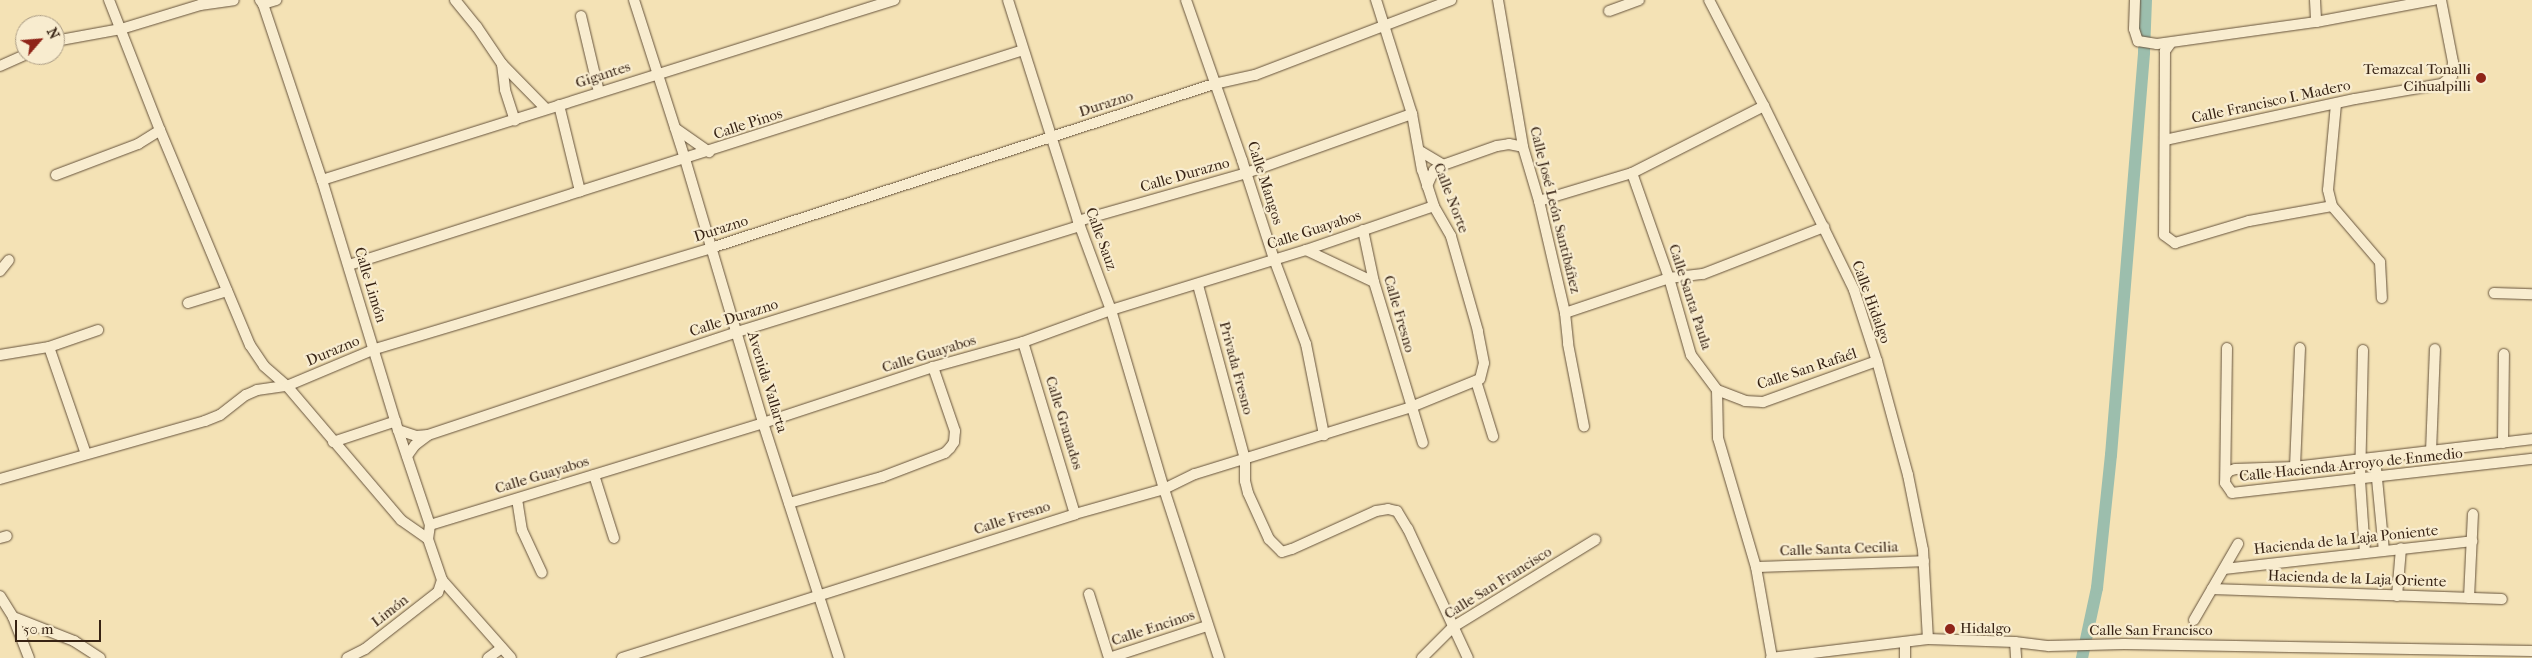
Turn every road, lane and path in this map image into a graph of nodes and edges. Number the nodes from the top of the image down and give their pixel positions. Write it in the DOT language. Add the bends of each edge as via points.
graph roads {
  1 [pos="109,0"];
  2 [pos="234,0"];
  3 [pos="276,0"];
  4 [pos="455,0"];
  5 [pos="634,0"];
  6 [pos="894,0"];
  7 [pos="1008,0"];
  8 [pos="1186,0"];
  9 [pos="1376,0"];
  10 [pos="1451,0"];
  11 [pos="1498,0"];
  12 [pos="1639,0"];
  13 [pos="1709,0"];
  14 [pos="2135,0"];
  15 [pos="2315,0"];
  16 [pos="2434,0"];
  17 [pos="2441,0"];
  18 [pos="2415,1"];
  19 [pos="262,2"];
  20 [pos="1609,11"];
  21 [pos="581,16"];
  22 [pos="2316,22"];
  23 [pos="1385,27"];
  24 [pos="121,29"];
  25 [pos="65,40"];
  26 [pos="2170,44"];
  27 [pos="1023,50"];
  28 [pos="15,59"];
  29 [pos="502,64"];
  30 [pos="0,66"];
  31 [pos="658,73"];
  32 [pos="1214,84"];
  33 [pos="599,92"];
  34 [pos="559,104"];
  35 [pos="2336,104"];
  36 [pos="1764,106"];
  37 [pos="546,109"];
  38 [pos="1412,114"];
  39 [pos="515,120"];
  40 [pos="675,128"];
  41 [pos="160,130"];
  42 [pos="1052,138"];
  43 [pos="2165,140"];
  44 [pos="1523,147"];
  45 [pos="1420,151"];
  46 [pos="709,152"];
  47 [pos="684,159"];
  48 [pos="1443,165"];
  49 [pos="1246,173"];
  50 [pos="1632,173"];
  51 [pos="56,174"];
  52 [pos="322,180"];
  53 [pos="1427,186"];
  54 [pos="580,191"];
  55 [pos="1539,201"];
  56 [pos="1434,206"];
  57 [pos="2332,206"];
  58 [pos="1079,223"];
  59 [pos="1824,227"];
  60 [pos="1363,230"];
  61 [pos="712,248"];
  62 [pos="1306,250"];
  63 [pos="1274,259"];
  64 [pos="10,260"];
  65 [pos="349,265"];
  66 [pos="0,271"];
  67 [pos="1669,278"];
  68 [pos="1374,282"];
  69 [pos="1198,285"];
  70 [pos="226,291"];
  71 [pos="2494,293"];
  72 [pos="2532,294"];
  73 [pos="2382,298"];
  74 [pos="188,303"];
  75 [pos="1111,310"];
  76 [pos="1565,313"];
  77 [pos="98,330"];
  78 [pos="736,332"];
  79 [pos="1023,342"];
  80 [pos="49,347"];
  81 [pos="2227,348"];
  82 [pos="2300,348"];
  83 [pos="375,349"];
  84 [pos="2435,349"];
  85 [pos="2363,350"];
  86 [pos="2504,354"];
  87 [pos="0,356"];
  88 [pos="1877,361"];
  89 [pos="933,368"];
  90 [pos="1478,380"];
  91 [pos="287,386"];
  92 [pos="1717,390"];
  93 [pos="1411,407"];
  94 [pos="763,423"];
  95 [pos="397,426"];
  96 [pos="1584,426"];
  97 [pos="428,435"];
  98 [pos="1324,435"];
  99 [pos="1493,436"];
  100 [pos="2532,440"];
  101 [pos="333,442"];
  102 [pos="1423,443"];
  103 [pos="2503,443"];
  104 [pos="2432,452"];
  105 [pos="86,454"];
  106 [pos="407,456"];
  107 [pos="2375,458"];
  108 [pos="1245,459"];
  109 [pos="2362,459"];
  110 [pos="2532,459"];
  111 [pos="2295,466"];
  112 [pos="594,475"];
  113 [pos="2226,475"];
  114 [pos="2376,478"];
  115 [pos="0,479"];
  116 [pos="2360,480"];
  117 [pos="1164,489"];
  118 [pos="517,499"];
  119 [pos="789,502"];
  120 [pos="1075,514"];
  121 [pos="2473,514"];
  122 [pos="430,526"];
  123 [pos="614,538"];
  124 [pos="428,539"];
  125 [pos="1595,540"];
  126 [pos="2472,541"];
  127 [pos="2238,544"];
  128 [pos="2401,548"];
  129 [pos="2384,551"];
  130 [pos="2365,553"];
  131 [pos="1924,561"];
  132 [pos="1756,567"];
  133 [pos="2224,568"];
  134 [pos="542,573"];
  135 [pos="442,580"];
  136 [pos="2212,589"];
  137 [pos="1089,594"];
  138 [pos="820,595"];
  139 [pos="0,596"];
  140 [pos="2397,596"];
  141 [pos="2469,598"];
  142 [pos="2502,599"];
  143 [pos="13,617"];
  144 [pos="2194,620"];
  145 [pos="1207,626"];
  146 [pos="1453,627"];
  147 [pos="1928,640"];
  148 [pos="1905,642"];
  149 [pos="2015,642"];
  150 [pos="502,648"];
  151 [pos="2531,653"];
  152 [pos="2454,654"];
  153 [pos="27,657"];
  154 [pos="100,658"];
  155 [pos="347,658"];
  156 [pos="488,658"];
  157 [pos="510,658"];
  158 [pos="622,658"];
  159 [pos="839,658"];
  160 [pos="1109,658"];
  161 [pos="1219,658"];
  162 [pos="1422,658"];
  163 [pos="1468,658"];
  164 [pos="1771,658"];
  165 [pos="1905,658"];
  166 [pos="2016,658"];
  1 -- 24 [label="street"];
  2 -- 24 [label="street" via="200,5"];
  3 -- 19 [label="street"];
  4 -- 29 [label="street"];
  5 -- 31 [label="street, Avenida Vallarta"];
  6 -- 31 [label="street, Gigantes"];
  7 -- 27 [label="street, Calle Sauz"];
  8 -- 32 [label="street, Calle Mangos"];
  9 -- 23 [label="street, Calle Norte"];
  10 -- 23 [label="street, Durazno"];
  11 -- 44 [label="street, Calle José León Santibáñez"];
  12 -- 20 [label="street"];
  13 -- 36 [label="street, Calle Hidalgo"];
  14 -- 26 [label="street" via="2134,29 2138,42"];
  15 -- 22 [label="street"];
  16 -- 18 [label="street"];
  17 -- 35 [label="street, Calle Francisco I. Madero" via="2453,62 2452,76 2442,84"];
  18 -- 22 [label="street"];
  19 -- 52 [label="street, Calle Limón"];
  21 -- 33 [label="street"];
  22 -- 26 [label="street"];
  23 -- 32 [label="street, Durazno" via="1255,75"];
  23 -- 38 [label="street, Calle Norte"];
  24 -- 25 [label="street"];
  24 -- 41 [label="street"];
  26 -- 43 [label="street" via="2165,51"];
  27 -- 42 [label="street, Calle Sauz"];
  27 -- 46 [label="street, Calle Pinos"];
  28 -- 30 [label="street"];
  29 -- 37 [label="street"];
  29 -- 39 [label="street" via="505,90"];
  31 -- 33 [label="street, Gigantes"];
  31 -- 40 [label="street, Avenida Vallarta"];
  32 -- 42 [label="street, Durazno"];
  32 -- 49 [label="street, Calle Mangos"];
  33 -- 34 [label="street, Gigantes"];
  34 -- 37 [label="street, Gigantes"];
  34 -- 54 [label="street"];
  35 -- 43 [label="street, Calle Francisco I. Madero"];
  35 -- 57 [label="street" via="2328,190"];
  36 -- 50 [label="street"];
  36 -- 59 [label="street, Calle Hidalgo"];
  37 -- 39 [label="street, Gigantes"];
  38 -- 45 [label="street, Calle Norte"];
  38 -- 49 [label="street, Calle Durazno"];
  39 -- 52 [label="street, Gigantes"];
  40 -- 46 [label="street"];
  40 -- 47 [label="street, Avenida Vallarta"];
  41 -- 51 [label="street" via="138,144"];
  41 -- 70 [label="street"];
  42 -- 58 [label="street, Calle Sauz"];
  42 -- 61 [label="street, Durazno"];
  43 -- 57 [label="street" via="2164,236 2175,242 2248,221"];
  44 -- 48 [label="street" via="1497,146"];
  44 -- 55 [label="street, Calle José León Santibáñez"];
  45 -- 48 [label="street"];
  45 -- 53 [label="street, Calle Norte"];
  46 -- 47 [label="street, Calle Pinos"];
  47 -- 54 [label="street, Calle Pinos"];
  47 -- 61 [label="street, Avenida Vallarta"];
  48 -- 53 [label="street" via="1434,170"];
  49 -- 58 [label="street, Calle Durazno"];
  49 -- 63 [label="street, Calle Mangos"];
  50 -- 55 [label="street"];
  50 -- 67 [label="street, Calle Santa Paula"];
  52 -- 65 [label="street, Calle Limón"];
  53 -- 56 [label="street, Calle Norte"];
  54 -- 65 [label="street, Calle Pinos"];
  55 -- 76 [label="street, Calle José León Santibáñez"];
  56 -- 60 [label="street, Calle Guayabos"];
  56 -- 90 [label="street, Calle Norte" via="1451,236 1478,331 1484,363"];
  57 -- 73 [label="street" via="2380,262"];
  58 -- 75 [label="street, Calle Sauz"];
  58 -- 78 [label="street, Calle Durazno"];
  59 -- 67 [label="street" via="1703,274"];
  59 -- 88 [label="street, Calle Hidalgo" via="1854,290"];
  60 -- 62 [label="street, Calle Guayabos"];
  60 -- 68 [label="street, Calle Fresno"];
  61 -- 78 [label="street, Avenida Vallarta"];
  61 -- 83 [label="street, Durazno"];
  62 -- 63 [label="street, Calle Guayabos"];
  62 -- 68 [label="street"];
  63 -- 69 [label="street, Calle Guayabos"];
  63 -- 98 [label="street, Calle Mangos" via="1306,344"];
  64 -- 66 [label="street"];
  65 -- 83 [label="street, Calle Limón"];
  67 -- 76 [label="street"];
  67 -- 92 [label="street, Calle Santa Paula" via="1691,355"];
  68 -- 93 [label="street, Calle Fresno"];
  69 -- 75 [label="street, Calle Guayabos"];
  69 -- 108 [label="street, Privada Fresno"];
  70 -- 74 [label="street"];
  70 -- 91 [label="street" via="250,344 264,366"];
  71 -- 72 [label="street"];
  75 -- 79 [label="street, Calle Guayabos"];
  75 -- 117 [label="street, Calle Sauz"];
  76 -- 96 [label="street, Calle José León Santibáñez"];
  77 -- 80 [label="street"];
  78 -- 94 [label="street, Avenida Vallarta"];
  78 -- 97 [label="street, Calle Durazno"];
  79 -- 89 [label="street, Calle Guayabos"];
  79 -- 120 [label="street, Calle Granados"];
  80 -- 87 [label="street"];
  80 -- 105 [label="street"];
  81 -- 113 [label="street"];
  82 -- 111 [label="street"];
  83 -- 91 [label="street, Durazno"];
  83 -- 95 [label="street, Calle Limón"];
  84 -- 104 [label="street"];
  85 -- 109 [label="street"];
  86 -- 103 [label="street"];
  88 -- 92 [label="street, Calle San Rafaél" via="1763,402 1745,401"];
  88 -- 131 [label="street, Calle Hidalgo" via="1908,475"];
  89 -- 94 [label="street, Calle Guayabos"];
  89 -- 119 [label="street" via="955,431 954,442 945,453 882,477"];
  90 -- 93 [label="street, Calle Fresno"];
  90 -- 99 [label="street"];
  91 -- 101 [label="street"];
  91 -- 105 [label="street, Durazno" via="257,390 205,421"];
  92 -- 132 [label="street" via="1718,438"];
  93 -- 98 [label="street, Calle Fresno"];
  93 -- 102 [label="street, Calle Fresno"];
  94 -- 112 [label="street, Calle Guayabos"];
  94 -- 119 [label="street, Avenida Vallarta"];
  95 -- 97 [label="street, Calle Durazno" via="417,436"];
  95 -- 101 [label="street"];
  95 -- 106 [label="street, Calle Limón"];
  97 -- 106 [label="street"];
  98 -- 108 [label="street, Calle Fresno"];
  100 -- 103 [label="street, Calle Hacienda Arroyo de Enmedio"];
  101 -- 124 [label="street" via="401,520"];
  103 -- 104 [label="street, Calle Hacienda Arroyo de Enmedio"];
  104 -- 107 [label="street, Calle Hacienda Arroyo de Enmedio"];
  105 -- 115 [label="street, Durazno"];
  106 -- 122 [label="street, Calle Limón"];
  107 -- 109 [label="street, Calle Hacienda Arroyo de Enmedio"];
  107 -- 114 [label="street"];
  108 -- 117 [label="street, Calle Fresno" via="1195,474"];
  108 -- 146 [label="street, Privada Fresno" via="1245,481 1251,500 1269,539 1282,552 1376,511 1397,511"];
  109 -- 111 [label="street, Calle Hacienda Arroyo de Enmedio"];
  109 -- 116 [label="street"];
  110 -- 114 [label="street, Calle Hacienda Arroyo de Enmedio"];
  111 -- 113 [label="street, Calle Hacienda Arroyo de Enmedio" via="2235,469"];
  112 -- 118 [label="street, Calle Guayabos"];
  112 -- 123 [label="street"];
  113 -- 116 [label="street, Calle Hacienda Arroyo de Enmedio" via="2228,489 2240,494"];
  114 -- 116 [label="street, Calle Hacienda Arroyo de Enmedio"];
  114 -- 129 [label="street"];
  116 -- 130 [label="street"];
  117 -- 120 [label="street, Calle Fresno"];
  117 -- 145 [label="street, Calle Sauz"];
  118 -- 122 [label="street, Calle Guayabos"];
  118 -- 134 [label="street" via="522,530"];
  119 -- 138 [label="street, Avenida Vallarta"];
  120 -- 138 [label="street, Calle Fresno"];
  121 -- 126 [label="street"];
  122 -- 124 [label="street, Calle Limón"];
  124 -- 135 [label="street, Calle Limón"];
  125 -- 146 [label="street, Calle San Francisco"];
  126 -- 128 [label="street, Hacienda de la Laja Poniente"];
  126 -- 141 [label="street"];
  127 -- 133 [label="street"];
  128 -- 129 [label="street, Hacienda de la Laja Poniente"];
  128 -- 140 [label="street"];
  129 -- 130 [label="street, Hacienda de la Laja Poniente"];
  130 -- 133 [label="street, Hacienda de la Laja Poniente"];
  131 -- 132 [label="street, Calle Santa Cecilia"];
  131 -- 147 [label="street, Calle Hidalgo"];
  132 -- 164 [label="street"];
  133 -- 136 [label="street"];
  135 -- 150 [label="street"];
  135 -- 155 [label="street, Limón" via="438,592 365,649"];
  136 -- 140 [label="street, Hacienda de la Laja Oriente"];
  136 -- 144 [label="street"];
  137 -- 160 [label="street"];
  138 -- 158 [label="street, Calle Fresno"];
  138 -- 159 [label="street, Avenida Vallarta"];
  139 -- 143 [label="street"];
  140 -- 141 [label="street, Hacienda de la Laja Oriente"];
  141 -- 142 [label="street, Hacienda de la Laja Oriente"];
  143 -- 153 [label="street"];
  143 -- 154 [label="street" via="74,641"];
  145 -- 160 [label="street, Calle Encinos"];
  145 -- 161 [label="street, Calle Sauz"];
  146 -- 162 [label="street, Calle San Francisco"];
  146 -- 163 [label="street"];
  147 -- 148 [label="street, Calle San Francisco"];
  147 -- 149 [label="street, Calle San Francisco"];
  148 -- 164 [label="street, Calle San Francisco"];
  148 -- 165 [label="street"];
  149 -- 152 [label="street, Calle San Francisco" via="2048,646"];
  149 -- 166 [label="street"];
  150 -- 156 [label="street"];
  150 -- 157 [label="street"];
  151 -- 152 [label="street, Calle San Francisco"];
}
